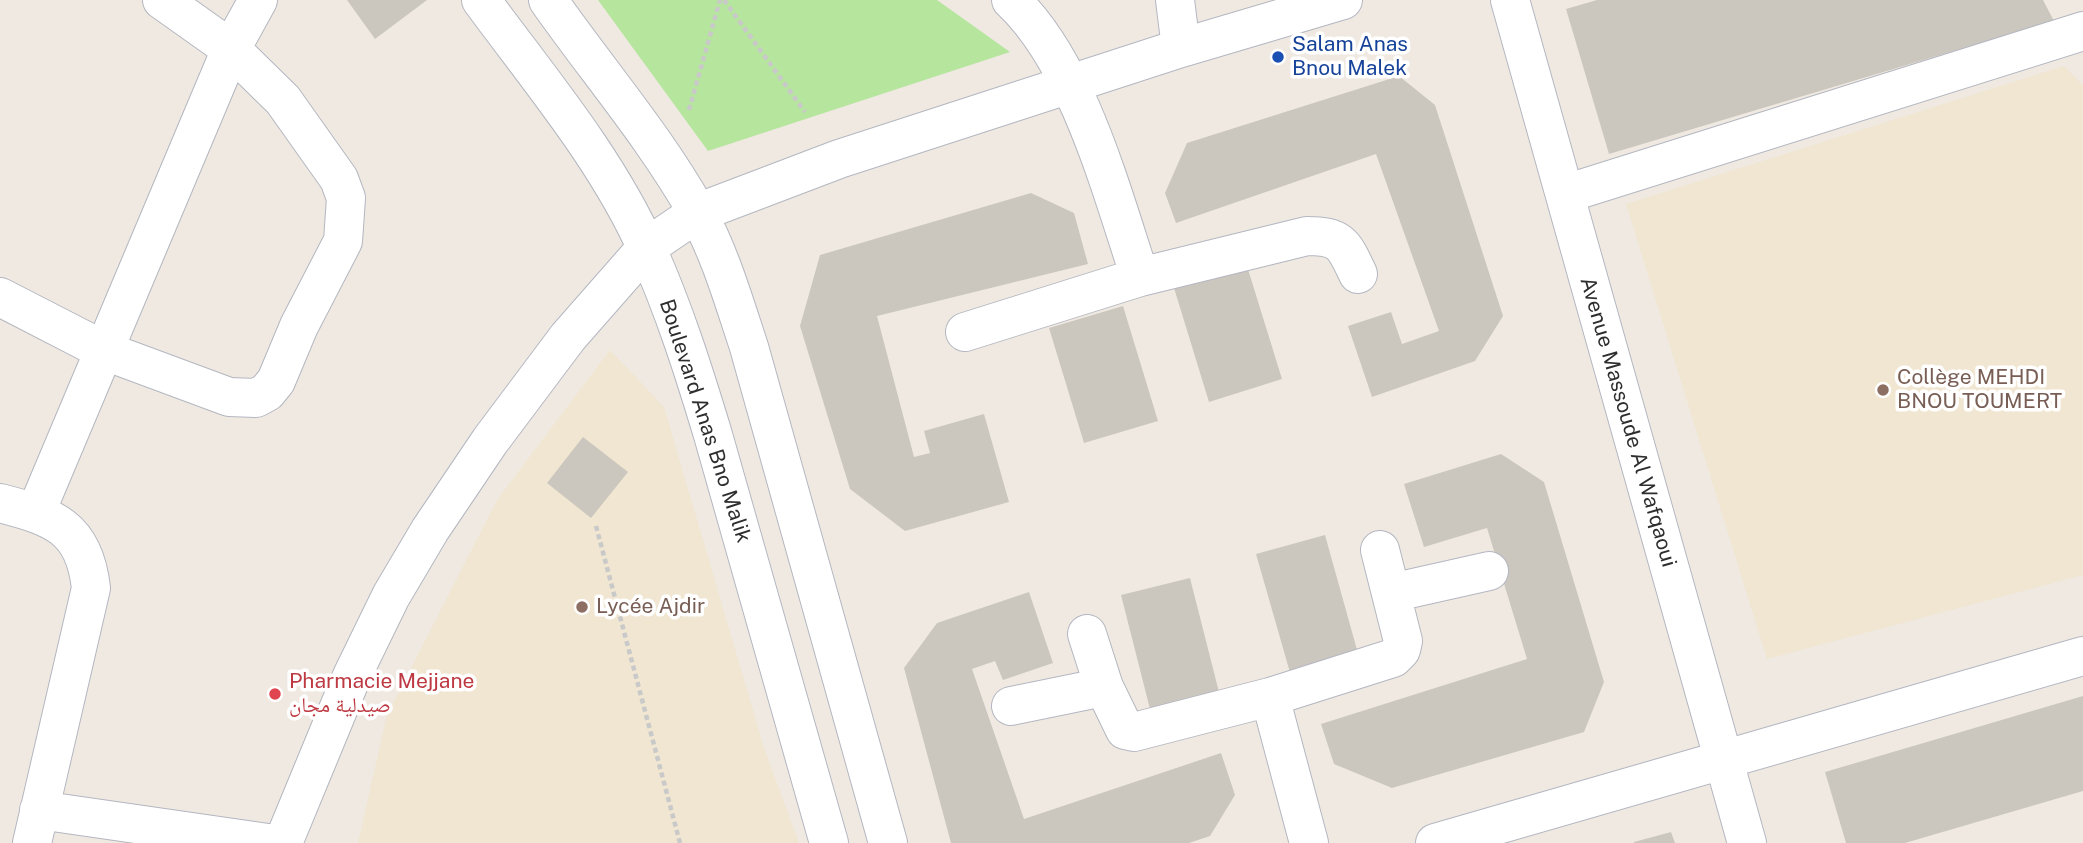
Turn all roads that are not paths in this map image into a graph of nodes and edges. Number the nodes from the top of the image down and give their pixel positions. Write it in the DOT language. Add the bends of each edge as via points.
graph roads {
  1 [pos="162,0"];
  2 [pos="258,0"];
  3 [pos="481,0"];
  4 [pos="548,0"];
  5 [pos="1011,0"];
  6 [pos="1175,0"];
  7 [pos="1343,0"];
  8 [pos="1510,0"];
  9 [pos="2083,30"];
  10 [pos="1181,48"];
  11 [pos="231,49"];
  12 [pos="1070,83"];
  13 [pos="1564,194"];
  14 [pos="697,213"];
  15 [pos="647,247"];
  16 [pos="1358,274"];
  17 [pos="1140,277"];
  18 [pos="0,297"];
  19 [pos="965,332"];
  20 [pos="105,351"];
  21 [pos="18,508"];
  22 [pos="1380,550"];
  23 [pos="1489,571"];
  24 [pos="1391,593"];
  25 [pos="1087,634"];
  26 [pos="2083,656"];
  27 [pos="1104,687"];
  28 [pos="1270,697"];
  29 [pos="1011,706"];
  30 [pos="1724,762"];
  31 [pos="35,826"];
  32 [pos="268,843"];
  33 [pos="283,843"];
  34 [pos="829,843"];
  35 [pos="888,843"];
  36 [pos="1309,843"];
  37 [pos="1435,843"];
  38 [pos="1747,843"];
  1 -- 11 [label="street"];
  2 -- 11 [label="street"];
  3 -- 15 [label="street, Boulevard Anas Bno Malik" via="588,148"];
  4 -- 14 [label="street"];
  5 -- 12 [label="street" via="1038,30"];
  6 -- 10 [label="street"];
  7 -- 10 [label="street"];
  8 -- 13 [label="street, Avenue Massoude Al Wafqaoui"];
  9 -- 13 [label="street"];
  10 -- 12 [label="street"];
  11 -- 20 [label="street"];
  11 -- 20 [label="street" via="283,100 339,179 346,198 343,241 276,381 256,398 229,397"];
  12 -- 14 [label="street" via="872,147"];
  12 -- 17 [label="street"];
  13 -- 30 [label="street, Avenue Massoude Al Wafqaoui"];
  14 -- 15 [label="street"];
  14 -- 35 [label="street" via="749,347"];
  15 -- 33 [label="street" via="568,337 430,530 352,676"];
  15 -- 34 [label="street, Boulevard Anas Bno Malik" via="709,422"];
  16 -- 17 [label="street" via="1345,247 1337,240 1316,236"];
  17 -- 19 [label="street"];
  18 -- 20 [label="street"];
  20 -- 21 [label="street"];
  21 -- 31 [label="street" via="64,528 88,560 91,588"];
  22 -- 24 [label="street"];
  23 -- 24 [label="street"];
  24 -- 28 [label="street" via="1403,641 1393,658"];
  25 -- 27 [label="street"];
  26 -- 30 [label="street"];
  27 -- 28 [label="street" via="1120,725 1134,732"];
  27 -- 29 [label="street"];
  28 -- 36 [label="street"];
  30 -- 37 [label="street"];
  30 -- 38 [label="street, Avenue Massoude Al Wafqaoui"];
  31 -- 32 [label="street"];
}
